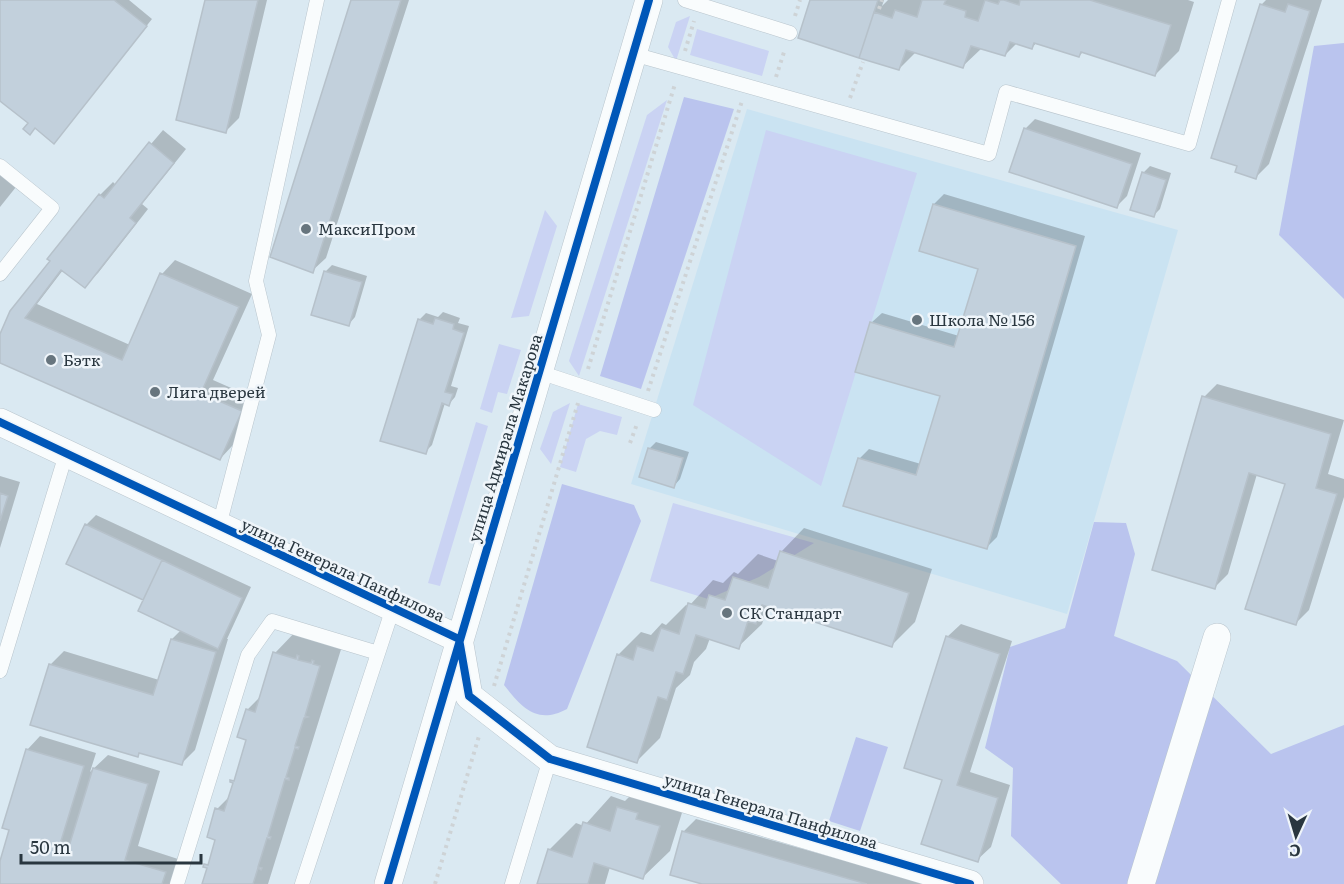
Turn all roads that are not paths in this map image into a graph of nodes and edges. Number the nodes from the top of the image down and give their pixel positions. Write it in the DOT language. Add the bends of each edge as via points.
graph roads {
  1 [pos="317,0"];
  2 [pos="649,0"];
  3 [pos="685,0"];
  4 [pos="1229,0"];
  5 [pos="790,33"];
  6 [pos="633,54"];
  7 [pos="0,166"];
  8 [pos="0,274"];
  9 [pos="539,372"];
  10 [pos="648,408"];
  11 [pos="0,422"];
  12 [pos="66,454"];
  13 [pos="219,526"];
  14 [pos="393,608"];
  15 [pos="1217,637"];
  16 [pos="459,639"];
  17 [pos="378,653"];
  18 [pos="0,671"];
  19 [pos="550,759"];
  20 [pos="177,884"];
  21 [pos="302,884"];
  22 [pos="388,884"];
  23 [pos="512,884"];
  24 [pos="970,884"];
  25 [pos="1141,884"];
  1 -- 13 [label="lane" via="256,281 269,335"];
  2 -- 6 [label="street, улица Адмирала Макарова"];
  3 -- 5 [label="lane"];
  4 -- 6 [label="lane" via="1189,144 1006,92 989,154"];
  6 -- 9 [label="street, улица Адмирала Макарова"];
  7 -- 8 [label="lane" via="52,208"];
  9 -- 10 [label="lane"];
  9 -- 16 [label="street, улица Адмирала Макарова"];
  11 -- 12 [label="street, улица Генерала Панфилова"];
  12 -- 13 [label="street, улица Генерала Панфилова"];
  12 -- 18 [label="lane"];
  13 -- 14 [label="street, улица Генерала Панфилова"];
  14 -- 16 [label="street, улица Генерала Панфилова"];
  14 -- 17 [label="lane"];
  15 -- 25 [label="street"];
  16 -- 19 [label="street, улица Генерала Панфилова" via="469,696"];
  16 -- 22 [label="street, улица Адмирала Макарова"];
  17 -- 20 [label="lane" via="272,621 248,655"];
  17 -- 21 [label="lane"];
  19 -- 23 [label="lane"];
  19 -- 24 [label="street, улица Генерала Панфилова"];
}
